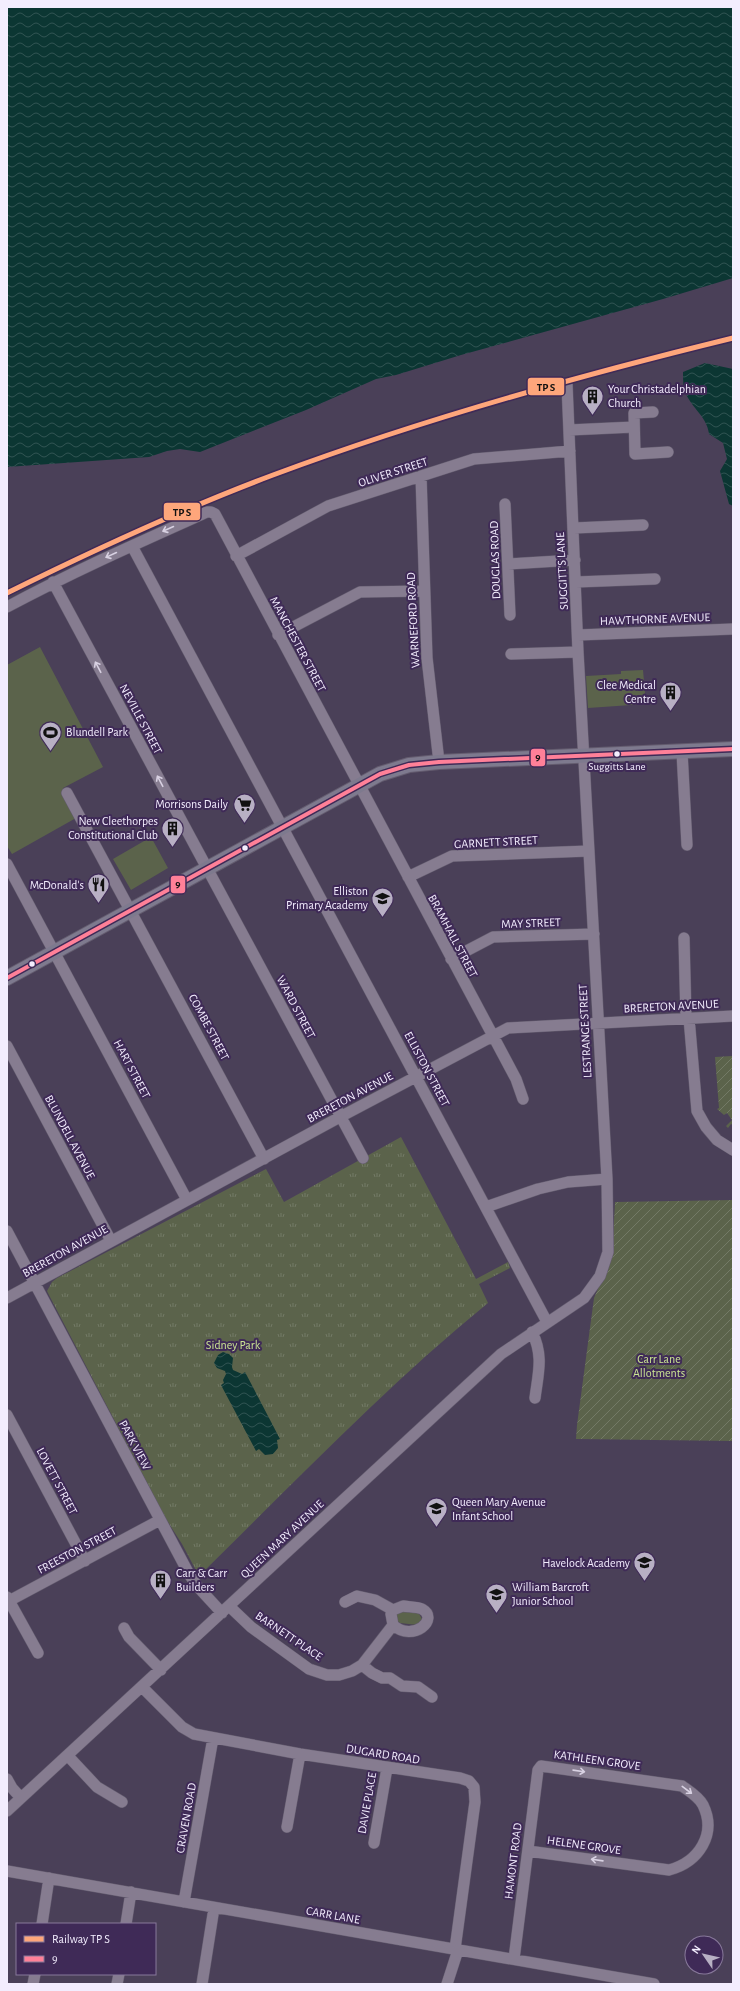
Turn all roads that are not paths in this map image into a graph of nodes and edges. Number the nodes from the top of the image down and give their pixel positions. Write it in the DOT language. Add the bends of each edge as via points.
graph roads {
  1 [pos="567,384"];
  2 [pos="653,412"];
  3 [pos="634,428"];
  4 [pos="569,430"];
  5 [pos="570,451"];
  6 [pos="668,452"];
  7 [pos="421,476"];
  8 [pos="505,504"];
  9 [pos="643,525"];
  10 [pos="574,528"];
  11 [pos="132,546"];
  12 [pos="236,556"];
  13 [pos="575,560"];
  14 [pos="508,564"];
  15 [pos="655,579"];
  16 [pos="53,582"];
  17 [pos="576,582"];
  18 [pos="424,591"];
  19 [pos="7,607"];
  20 [pos="510,615"];
  21 [pos="733,628"];
  22 [pos="278,635"];
  23 [pos="578,635"];
  24 [pos="578,652"];
  25 [pos="511,654"];
  26 [pos="733,749"];
  27 [pos="682,752"];
  28 [pos="584,757"];
  29 [pos="439,762"];
  30 [pos="359,785"];
  31 [pos="67,792"];
  32 [pos="282,828"];
  33 [pos="687,845"];
  34 [pos="589,851"];
  35 [pos="7,864"];
  36 [pos="207,868"];
  37 [pos="408,877"];
  38 [pos="130,909"];
  39 [pos="594,934"];
  40 [pos="684,938"];
  41 [pos="54,951"];
  42 [pos="451,959"];
  43 [pos="7,978"];
  44 [pos="733,1016"];
  45 [pos="688,1018"];
  46 [pos="597,1023"];
  47 [pos="492,1036"];
  48 [pos="7,1046"];
  49 [pos="416,1077"];
  50 [pos="523,1099"];
  51 [pos="340,1117"];
  52 [pos="733,1150"];
  53 [pos="363,1158"];
  54 [pos="264,1159"];
  55 [pos="607,1179"];
  56 [pos="187,1200"];
  57 [pos="486,1207"];
  58 [pos="7,1231"];
  59 [pos="111,1241"];
  60 [pos="35,1282"];
  61 [pos="7,1298"];
  62 [pos="584,1298"];
  63 [pos="547,1322"];
  64 [pos="532,1332"];
  65 [pos="535,1398"];
  66 [pos="7,1414"];
  67 [pos="160,1520"];
  68 [pos="85,1561"];
  69 [pos="8,1600"];
  70 [pos="344,1602"];
  71 [pos="226,1609"];
  72 [pos="393,1610"];
  73 [pos="393,1625"];
  74 [pos="124,1628"];
  75 [pos="38,1653"];
  76 [pos="362,1665"];
  77 [pos="161,1670"];
  78 [pos="142,1687"];
  79 [pos="432,1697"];
  80 [pos="213,1738"];
  81 [pos="300,1754"];
  82 [pos="68,1756"];
  83 [pos="541,1766"];
  84 [pos="387,1768"];
  85 [pos="7,1779"];
  86 [pos="21,1798"];
  87 [pos="122,1802"];
  88 [pos="7,1811"];
  89 [pos="287,1827"];
  90 [pos="374,1843"];
  91 [pos="528,1851"];
  92 [pos="636,1865"];
  93 [pos="7,1871"];
  94 [pos="49,1878"];
  95 [pos="131,1892"];
  96 [pos="184,1902"];
  97 [pos="214,1908"];
  98 [pos="42,1923"];
  99 [pos="126,1923"];
  100 [pos="457,1950"];
  101 [pos="514,1959"];
  102 [pos="202,1984"];
  103 [pos="446,1984"];
  104 [pos="654,1984"];
  1 -- 4 [label="street, SUGGITT'S LANE"];
  2 -- 3 [label="street" via="634,413"];
  3 -- 4 [label="street"];
  3 -- 6 [label="street" via="635,454"];
  4 -- 5 [label="street, SUGGITT'S LANE"];
  5 -- 7 [label="street, OLIVER STREET" via="474,459"];
  5 -- 10 [label="street, SUGGITT'S LANE"];
  7 -- 12 [label="street, OLIVER STREET" via="328,506"];
  7 -- 18 [label="street, WARNEFORD ROAD"];
  8 -- 14 [label="street, DOUGLAS ROAD"];
  9 -- 10 [label="street"];
  10 -- 13 [label="street, SUGGITT'S LANE"];
  12 -- 11 [label="street, MANCHESTER STREET, one-way" via="211,512"];
  11 -- 16 [label="street, one-way"];
  11 -- 32 [label="street, ELLISTON STREET"];
  12 -- 22 [label="street, MANCHESTER STREET"];
  13 -- 14 [label="street"];
  13 -- 17 [label="street, SUGGITT'S LANE"];
  14 -- 20 [label="street, DOUGLAS ROAD"];
  15 -- 17 [label="street"];
  16 -- 19 [label="street"];
  36 -- 16 [label="street, NEVILLE STREET, one-way"];
  17 -- 23 [label="street, SUGGITT'S LANE"];
  18 -- 22 [label="street" via="360,592"];
  18 -- 29 [label="street, WARNEFORD ROAD" via="427,658"];
  21 -- 23 [label="street, HAWTHORNE AVENUE"];
  22 -- 30 [label="street, MANCHESTER STREET"];
  23 -- 24 [label="street, SUGGITT'S LANE"];
  24 -- 25 [label="street"];
  24 -- 28 [label="street, SUGGITT'S LANE"];
  26 -- 27 [label="main road"];
  27 -- 28 [label="main road"];
  27 -- 33 [label="street"];
  28 -- 29 [label="main road"];
  28 -- 34 [label="street, LESTRANGE STREET"];
  29 -- 30 [label="main road" via="409,765 380,774"];
  30 -- 32 [label="main road"];
  30 -- 37 [label="street, BRAMHALL STREET"];
  31 -- 38 [label="street, COMBE STREET"];
  32 -- 36 [label="main road"];
  32 -- 49 [label="street, ELLISTON STREET"];
  34 -- 37 [label="street, GARNETT STREET" via="452,856"];
  34 -- 39 [label="street, LESTRANGE STREET"];
  35 -- 41 [label="street, HART STREET"];
  36 -- 38 [label="main road"];
  36 -- 51 [label="street, WARD STREET"];
  37 -- 42 [label="street, BRAMHALL STREET"];
  38 -- 41 [label="main road"];
  38 -- 54 [label="street, COMBE STREET"];
  39 -- 42 [label="street, MAY STREET" via="493,938"];
  39 -- 46 [label="street, LESTRANGE STREET"];
  40 -- 45 [label="street"];
  41 -- 43 [label="main road"];
  41 -- 56 [label="street, HART STREET"];
  42 -- 47 [label="street, BRAMHALL STREET"];
  44 -- 45 [label="street, BRERETON AVENUE"];
  45 -- 46 [label="street, BRERETON AVENUE"];
  45 -- 52 [label="street" via="697,1111 717,1140"];
  46 -- 47 [label="street, BRERETON AVENUE" via="508,1028"];
  46 -- 55 [label="street, LESTRANGE STREET"];
  47 -- 49 [label="street, BRERETON AVENUE"];
  47 -- 50 [label="street, BRAMHALL STREET" via="516,1079"];
  48 -- 59 [label="street, BLUNDELL AVENUE"];
  49 -- 51 [label="street, BRERETON AVENUE"];
  49 -- 57 [label="street, ELLISTON STREET"];
  51 -- 53 [label="street, WARD STREET"];
  51 -- 54 [label="street, BRERETON AVENUE"];
  54 -- 56 [label="street, BRERETON AVENUE"];
  55 -- 57 [label="street" via="568,1182"];
  55 -- 62 [label="street, LESTRANGE STREET" via="608,1252 600,1276"];
  56 -- 59 [label="street, BRERETON AVENUE"];
  57 -- 63 [label="street, ELLISTON STREET"];
  58 -- 60 [label="street, PARK VIEW"];
  59 -- 60 [label="street, BRERETON AVENUE"];
  60 -- 61 [label="street, BRERETON AVENUE"];
  60 -- 67 [label="street, PARK VIEW"];
  62 -- 63 [label="street, QUEEN MARY AVENUE"];
  63 -- 64 [label="street, QUEEN MARY AVENUE"];
  64 -- 65 [label="street" via="538,1344 540,1361"];
  64 -- 71 [label="street, QUEEN MARY AVENUE" via="501,1354"];
  66 -- 68 [label="street, LOVETT STREET"];
  67 -- 68 [label="street, FREESTON STREET"];
  67 -- 71 [label="street, PARK VIEW" via="198,1587"];
  68 -- 69 [label="street, FREESTON STREET"];
  69 -- 75 [label="street"];
  70 -- 72 [label="street" via="357,1593"];
  71 -- 76 [label="street, BARNETT PLACE" via="309,1669 327,1675 339,1675"];
  71 -- 77 [label="street, QUEEN MARY AVENUE"];
  72 -- 73 [label="street"];
  72 -- 73 [label="street" via="403,1606 422,1609 427,1618 423,1628 416,1632 398,1629"];
  73 -- 76 [label="street, BARNETT PLACE"];
  74 -- 77 [label="street" via="129,1637"];
  76 -- 79 [label="street" via="372,1674 390,1678 402,1686 418,1687"];
  77 -- 78 [label="street, QUEEN MARY AVENUE"];
  78 -- 80 [label="street, DUGARD ROAD" via="182,1727 194,1734"];
  78 -- 82 [label="street, QUEEN MARY AVENUE"];
  80 -- 81 [label="street, DUGARD ROAD"];
  80 -- 96 [label="street, CRAVEN ROAD"];
  81 -- 84 [label="street, DUGARD ROAD"];
  81 -- 89 [label="street"];
  82 -- 86 [label="street, QUEEN MARY AVENUE"];
  82 -- 87 [label="street" via="97,1787"];
  83 -- 91 [label="street, HAMONT ROAD" via="538,1770"];
  83 -- 92 [label="street, KATHLEEN GROVE, one-way" via="682,1786 699,1799 708,1821 705,1842 696,1857 670,1870"];
  84 -- 90 [label="street, DAVIE PLACE"];
  84 -- 100 [label="street, DUGARD ROAD" via="460,1778 474,1787 475,1802"];
  85 -- 86 [label="street"];
  86 -- 88 [label="street, QUEEN MARY AVENUE"];
  92 -- 91 [label="street, HELENE GROVE, one-way"];
  91 -- 101 [label="street, HAMONT ROAD"];
  93 -- 94 [label="street, CARR LANE"];
  94 -- 95 [label="street, CARR LANE"];
  94 -- 98 [label="street"];
  95 -- 96 [label="street, CARR LANE"];
  95 -- 99 [label="street"];
  96 -- 97 [label="street, CARR LANE"];
  97 -- 100 [label="street, CARR LANE"];
  97 -- 102 [label="street"];
  100 -- 101 [label="street, CARR LANE"];
  100 -- 103 [label="street"];
  101 -- 104 [label="street, CARR LANE"];
}
